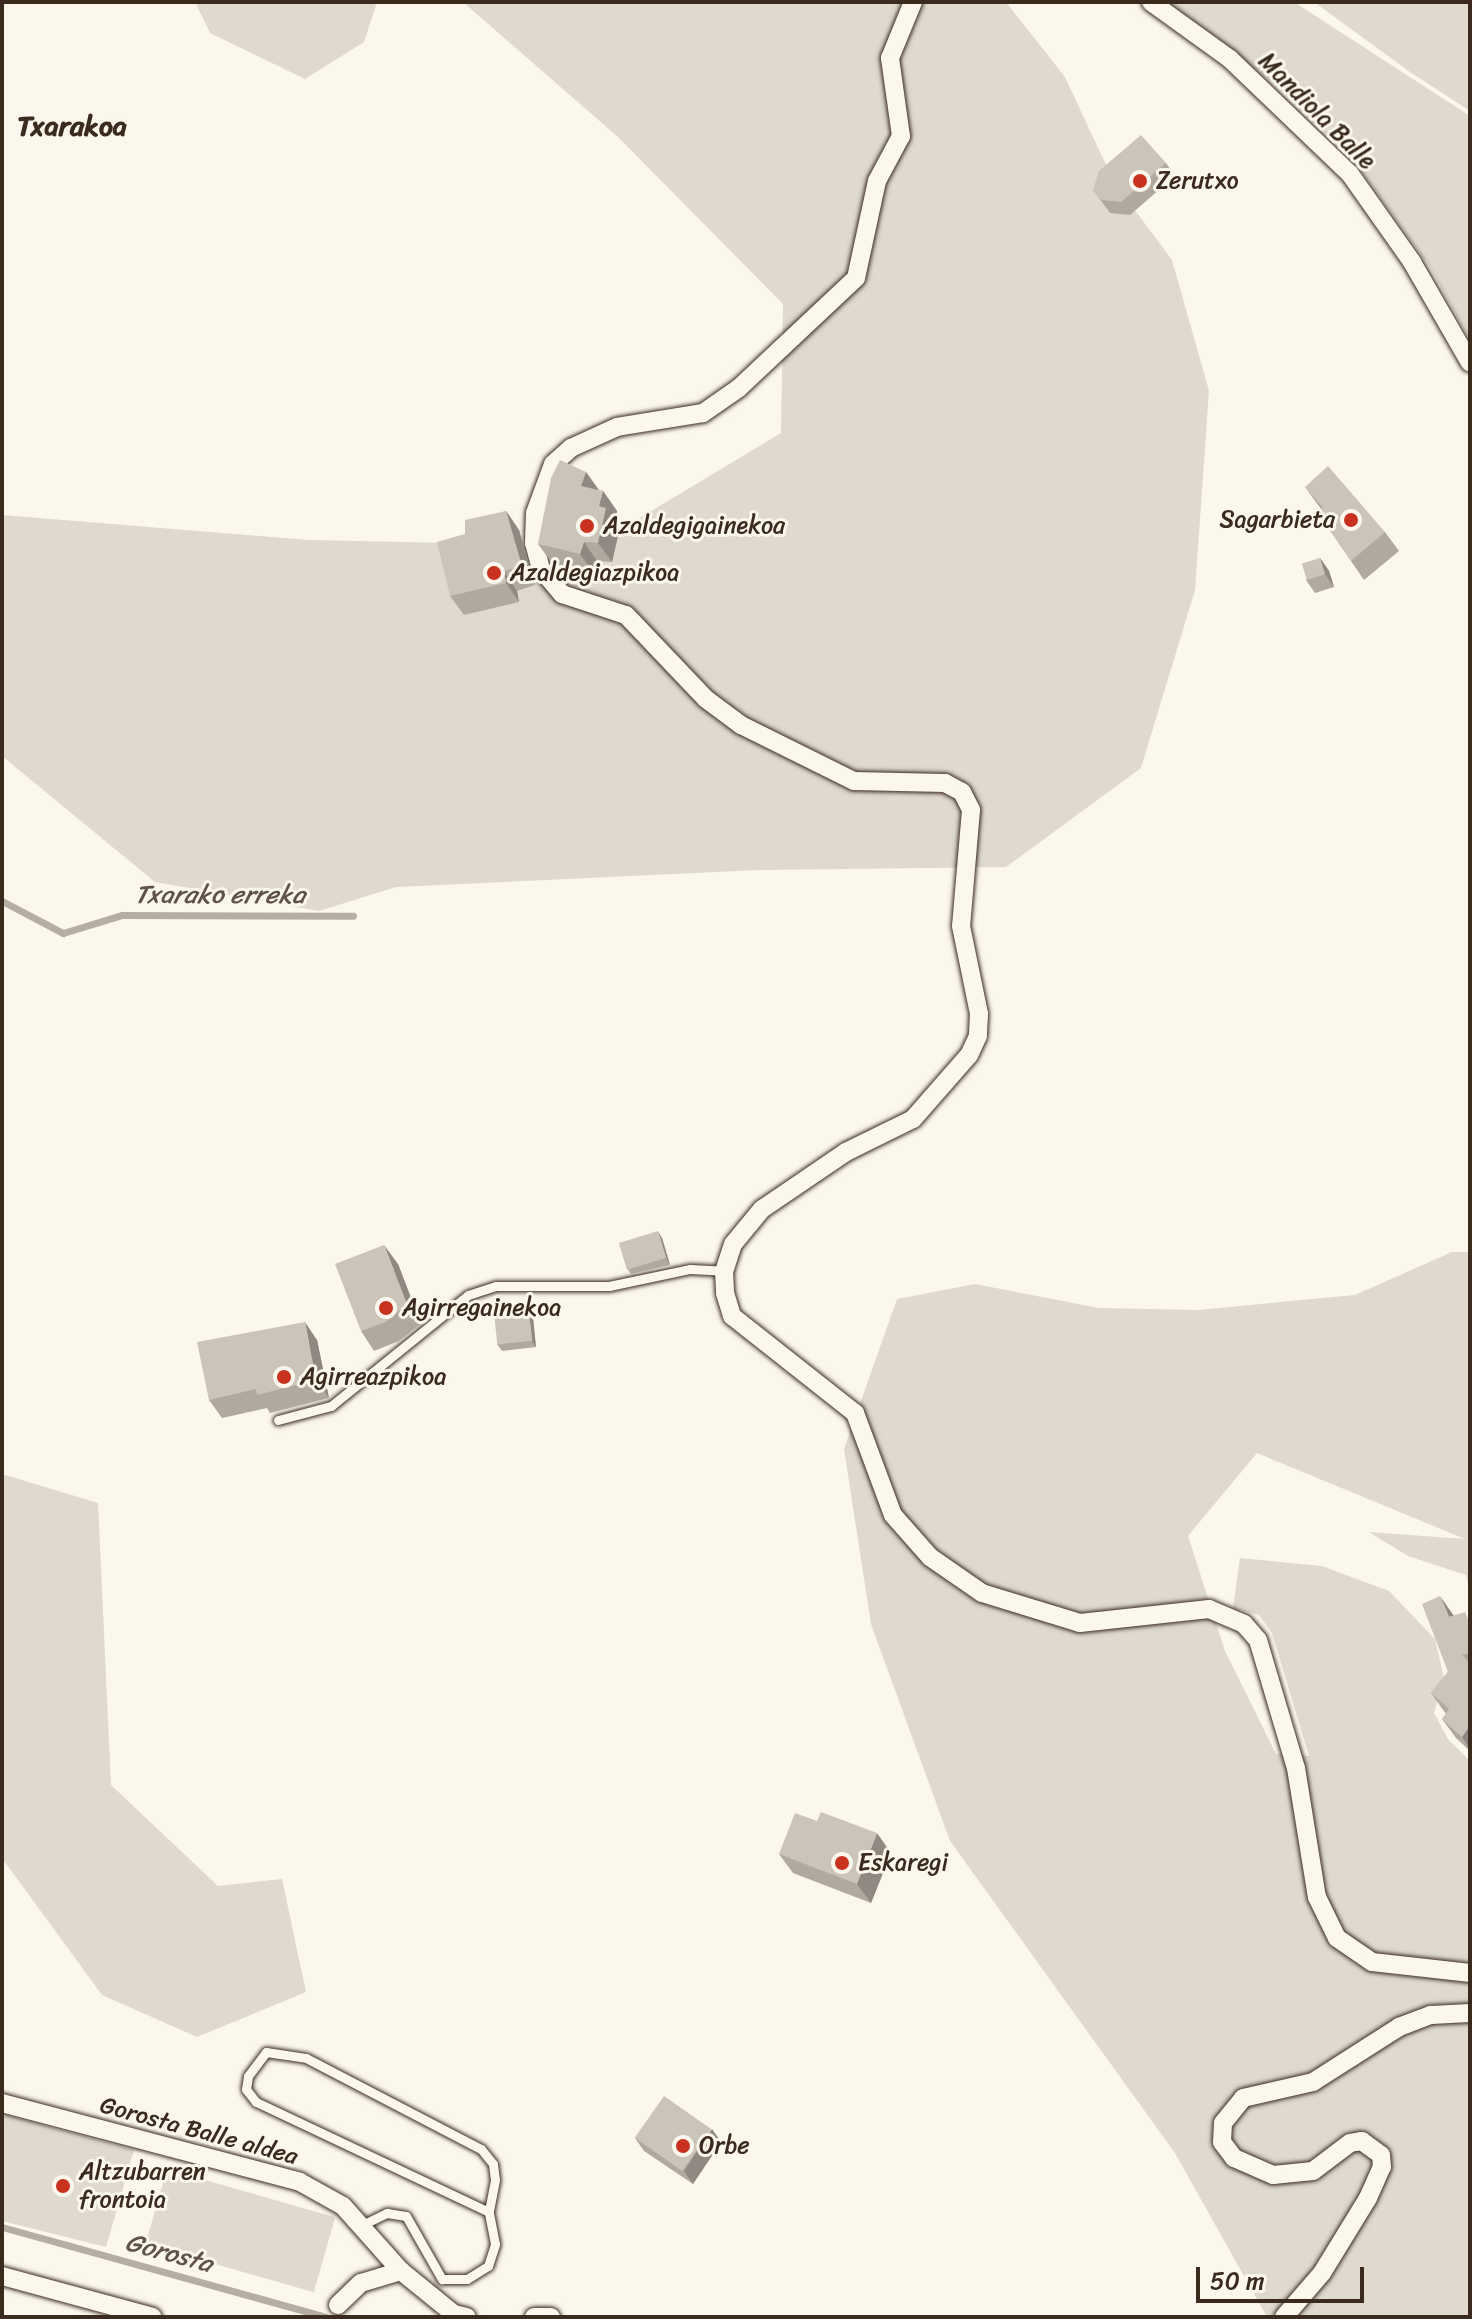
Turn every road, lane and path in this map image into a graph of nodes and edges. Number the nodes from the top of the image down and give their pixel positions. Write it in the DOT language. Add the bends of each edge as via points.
graph roads {
  1 [pos="913,2"];
  2 [pos="1151,2"];
  3 [pos="1470,363"];
  4 [pos="724,1271"];
  5 [pos="278,1420"];
  6 [pos="1470,1973"];
  7 [pos="1470,2013"];
  8 [pos="2,2103"];
  9 [pos="489,2212"];
  10 [pos="362,2225"];
  11 [pos="401,2271"];
  12 [pos="2,2276"];
  13 [pos="338,2305"];
  14 [pos="153,2317"];
  15 [pos="467,2317"];
  16 [pos="534,2317"];
  17 [pos="551,2317"];
  18 [pos="1284,2317"];
  1 -- 4 [label="street" via="890,58 901,136 877,181 856,278 739,388 703,413 617,427 571,448 553,464 535,513 534,543 541,569 562,594 626,615 706,699 741,725 854,781 945,783 962,792 971,810 961,926 979,1014 978,1036 969,1055 913,1119 846,1152 762,1209 733,1244"];
  2 -- 3 [label="street, Mandiola Balle" via="1240,68 1350,174 1412,262"];
  4 -- 5 [label="lane" via="690,1269 609,1286 496,1286 468,1295 331,1406"];
  4 -- 6 [label="street" via="732,1316 855,1413 893,1515 930,1557 982,1593 1080,1623 1209,1609 1244,1624 1258,1640 1296,1768 1317,1897 1337,1938 1372,1962"];
  7 -- 18 [label="street" via="1431,2015 1399,2027 1313,2082 1243,2098 1223,2123 1222,2142 1234,2158 1273,2175 1313,2171 1350,2143 1362,2141 1381,2155 1382,2167 1368,2198 1322,2273"];
  8 -- 10 [label="street, Gorosta Balle aldea" via="300,2182 333,2198"];
  9 -- 9 [label="lane" via="256,2102 246,2089 254,2061 276,2050 306,2058 481,2149 493,2164"];
  9 -- 10 [label="lane" via="492,2255 488,2266 467,2279 442,2279 406,2216 387,2213"];
  10 -- 11 [label="street, Gorosta Balle aldea"];
  11 -- 13 [label="street" via="361,2283"];
  11 -- 15 [label="street, Gorosta Balle aldea" via="454,2314"];
  12 -- 14 [label="street"];
  16 -- 17 [label="street"];
}
